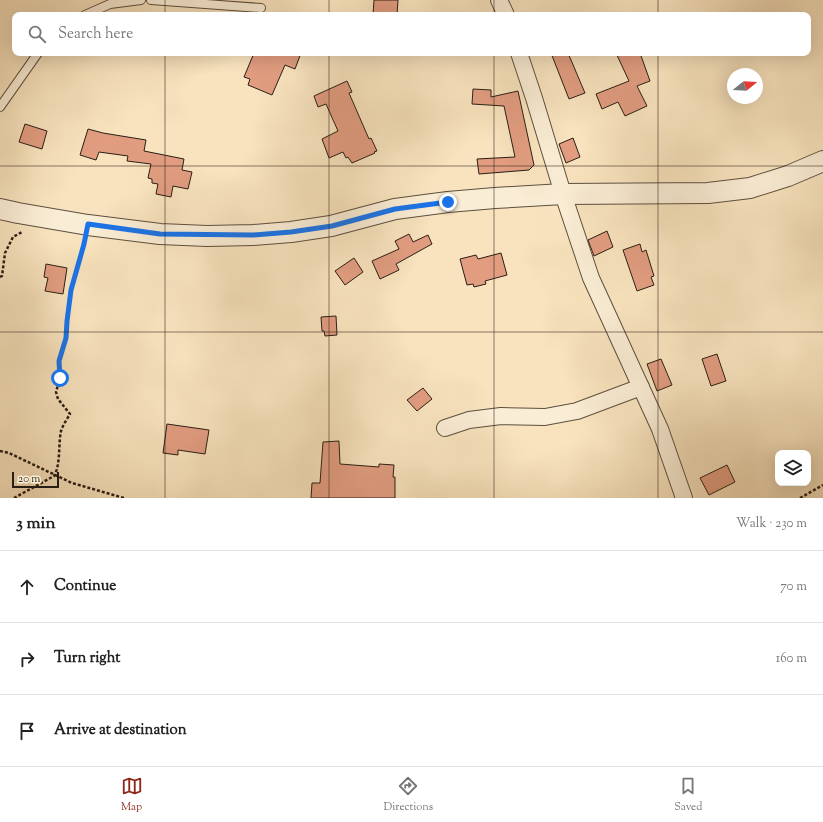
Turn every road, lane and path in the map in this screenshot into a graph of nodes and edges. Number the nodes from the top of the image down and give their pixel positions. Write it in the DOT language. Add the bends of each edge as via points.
graph roads {
  1 [pos="141,0"];
  2 [pos="151,0"];
  3 [pos="499,0"];
  4 [pos="261,8"];
  5 [pos="92,12"];
  6 [pos="505,12"];
  7 [pos="36,56"];
  8 [pos="520,56"];
  9 [pos="0,107"];
  10 [pos="823,161"];
  11 [pos="563,194"];
  12 [pos="0,208"];
  13 [pos="43,217"];
  14 [pos="88,224"];
  15 [pos="0,277"];
  16 [pos="641,387"];
  17 [pos="445,428"];
  18 [pos="0,451"];
  19 [pos="54,476"];
  20 [pos="823,485"];
  21 [pos="14,498"];
  22 [pos="124,498"];
  23 [pos="684,498"];
  24 [pos="800,498"];
  1 -- 5 [label="lane" via="110,4"];
  2 -- 4 [label="lane"];
  3 -- 6 [label="street"];
  7 -- 9 [label="lane"];
  8 -- 11 [label="street"];
  10 -- 11 [label="street" via="788,176 743,189 708,193"];
  11 -- 14 [label="street" via="448,202 395,209 332,226 253,235 160,234"];
  11 -- 16 [label="street" via="594,285"];
  12 -- 13 [label="street"];
  13 -- 14 [label="street"];
  13 -- 15 [label="path" via="13,237 5,253"];
  14 -- 19 [label="path" via="71,290 66,338 59,361 60,378 56,392 58,399 70,414 62,430"];
  16 -- 17 [label="street" via="577,411 545,417 502,416 470,420"];
  16 -- 23 [label="street" via="660,429"];
  18 -- 19 [label="path"];
  19 -- 21 [label="path"];
  19 -- 22 [label="path"];
  20 -- 24 [label="path"];
}
